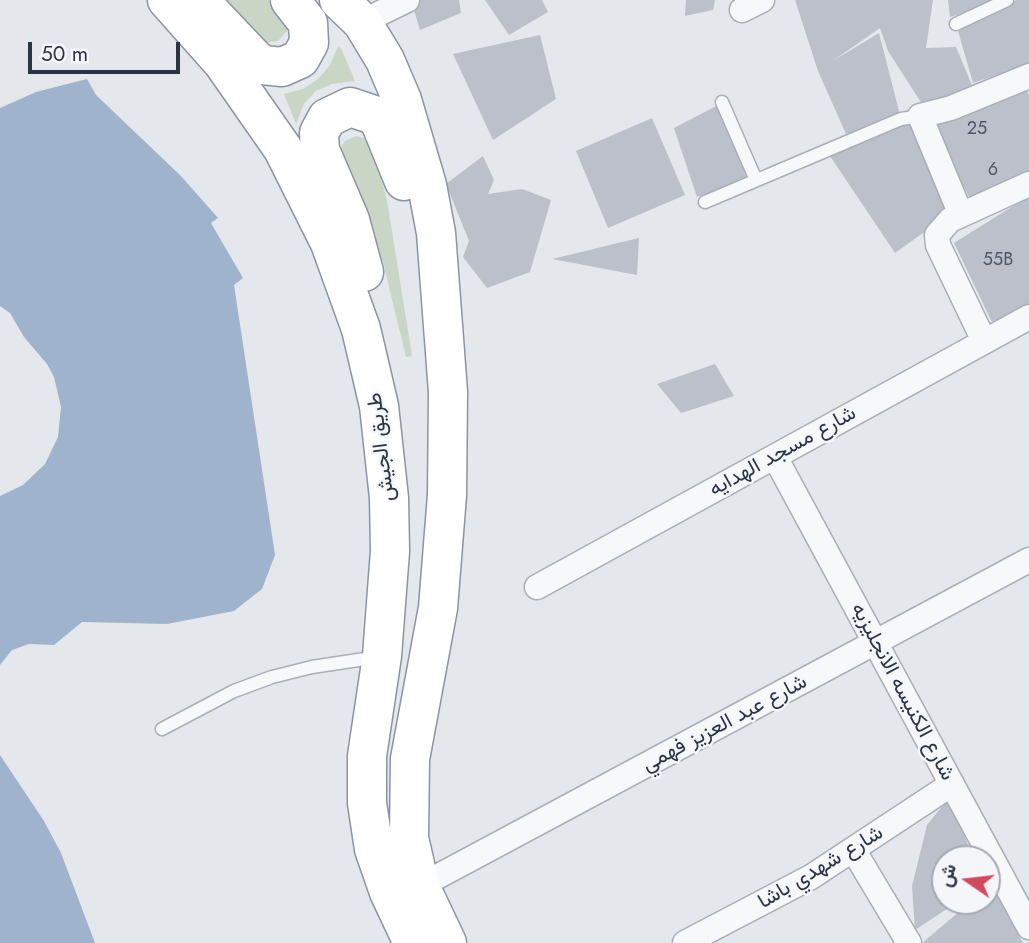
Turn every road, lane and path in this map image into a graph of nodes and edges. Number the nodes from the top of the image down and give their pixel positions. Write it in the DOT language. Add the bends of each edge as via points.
graph roads {
  1 [pos="166,0"];
  2 [pos="199,0"];
  3 [pos="290,0"];
  4 [pos="407,0"];
  5 [pos="1007,0"];
  6 [pos="351,11"];
  7 [pos="956,23"];
  8 [pos="1029,76"];
  9 [pos="722,102"];
  10 [pos="920,116"];
  11 [pos="756,180"];
  12 [pos="1029,184"];
  13 [pos="705,202"];
  14 [pos="961,215"];
  15 [pos="436,233"];
  16 [pos="1029,317"];
  17 [pos="984,341"];
  18 [pos="371,368"];
  19 [pos="775,457"];
  20 [pos="1026,569"];
  21 [pos="537,587"];
  22 [pos="876,644"];
  23 [pos="382,656"];
  24 [pos="162,729"];
  25 [pos="952,783"];
  26 [pos="854,851"];
  27 [pos="420,886"];
  28 [pos="1023,900"];
  29 [pos="1029,927"];
  30 [pos="727,934"];
  31 [pos="413,943"];
  32 [pos="447,943"];
  33 [pos="685,943"];
  34 [pos="909,943"];
  1 -- 18 [label="highway, طريق الجيش" via="223,63 283,149 330,243"];
  2 -- 3 [label="highway" via="255,59 282,68 300,59 309,43 308,23"];
  4 -- 6 [label="street"];
  5 -- 7 [label="lane"];
  6 -- 15 [label="highway" via="385,60 405,111"];
  8 -- 10 [label="street"];
  9 -- 11 [label="lane"];
  10 -- 11 [label="lane" via="901,118"];
  10 -- 14 [label="street"];
  11 -- 13 [label="lane"];
  12 -- 14 [label="street"];
  14 -- 17 [label="street" via="942,226 936,240"];
  15 -- 18 [label="highway" via="407,187 374,115 351,107 327,118 318,142 360,258 369,307"];
  15 -- 27 [label="highway" via="448,392 447,495 438,608 410,759 409,838"];
  16 -- 17 [label="street, شارع مسجد الهدايه"];
  17 -- 19 [label="street, شارع مسجد الهدايه"];
  18 -- 23 [label="highway, طريق الجيش" via="389,498 388,604"];
  19 -- 21 [label="street, شارع مسجد الهدايه"];
  19 -- 22 [label="street, شارع الكنيسه الانجليزيه"];
  20 -- 22 [label="street, شارع عبد العزيز فهمي"];
  22 -- 25 [label="street, شارع الكنيسه الانجليزيه"];
  22 -- 27 [label="street, شارع عبد العزيز فهمي"];
  23 -- 24 [label="lane" via="272,677 221,696"];
  23 -- 31 [label="highway, طريق الجيش" via="367,756 367,803 374,849"];
  25 -- 26 [label="street, شارع شهدي باشا"];
  25 -- 28 [label="street, شارع الكنيسه الانجليزيه"];
  26 -- 30 [label="street, شارع شهدي باشا"];
  26 -- 34 [label="street"];
  27 -- 32 [label="highway"];
  28 -- 29 [label="street, شارع الكنيسه الانجليزيه"];
  30 -- 33 [label="street, شارع شهدي باشا"];
}
